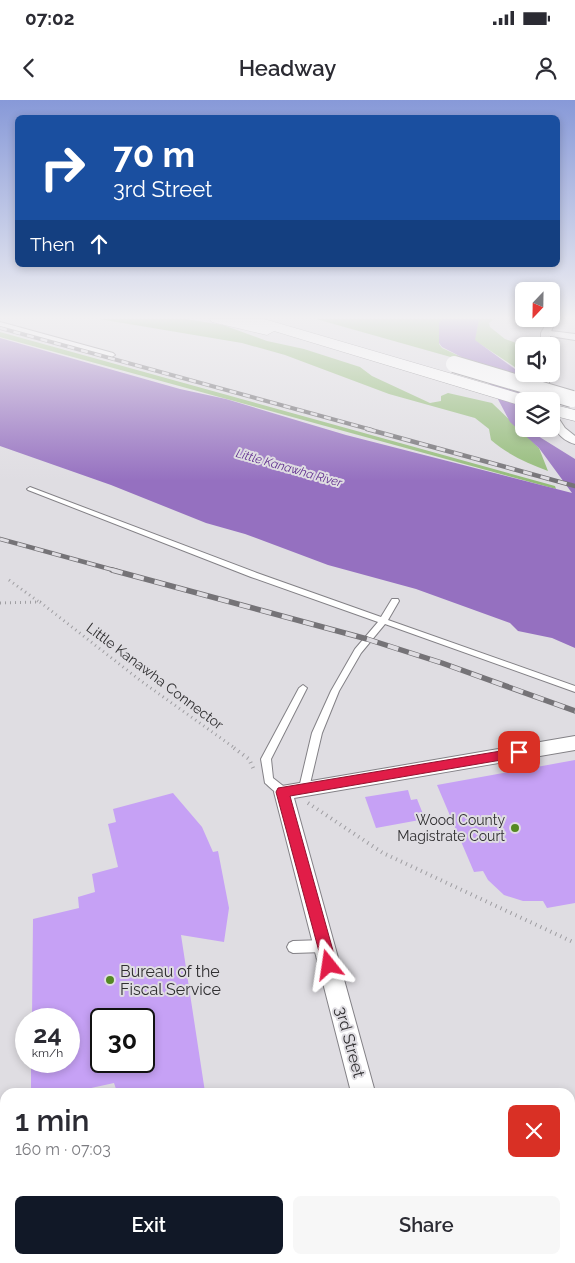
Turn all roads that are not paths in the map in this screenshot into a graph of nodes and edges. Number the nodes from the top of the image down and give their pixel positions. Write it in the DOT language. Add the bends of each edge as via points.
graph roads {
  1 [pos="430,373"];
  2 [pos="481,373"];
  3 [pos="515,398"];
  4 [pos="574,405"];
  5 [pos="560,407"];
  6 [pos="560,427"];
  7 [pos="575,441"];
  8 [pos="30,489"];
  9 [pos="395,601"];
  10 [pos="384,620"];
  11 [pos="303,688"];
  12 [pos="575,689"];
  13 [pos="575,743"];
  14 [pos="310,787"];
  15 [pos="283,792"];
  16 [pos="324,946"];
  17 [pos="293,947"];
  18 [pos="362,1088"];
  1 -- 3 [label="highway"];
  2 -- 4 [label="highway, bridge"];
  4 -- 5 [label="highway"];
  6 -- 7 [label="street"];
  8 -- 10 [label="lane" via="254,575"];
  9 -- 10 [label="lane"];
  10 -- 12 [label="lane"];
  10 -- 14 [label="lane" via="358,651 335,691 317,732"];
  11 -- 15 [label="lane" via="266,759 268,780"];
  13 -- 14 [label="street"];
  14 -- 15 [label="street"];
  15 -- 16 [label="street, 3rd Street"];
  16 -- 17 [label="lane"];
  16 -- 18 [label="street, 3rd Street"];
}
